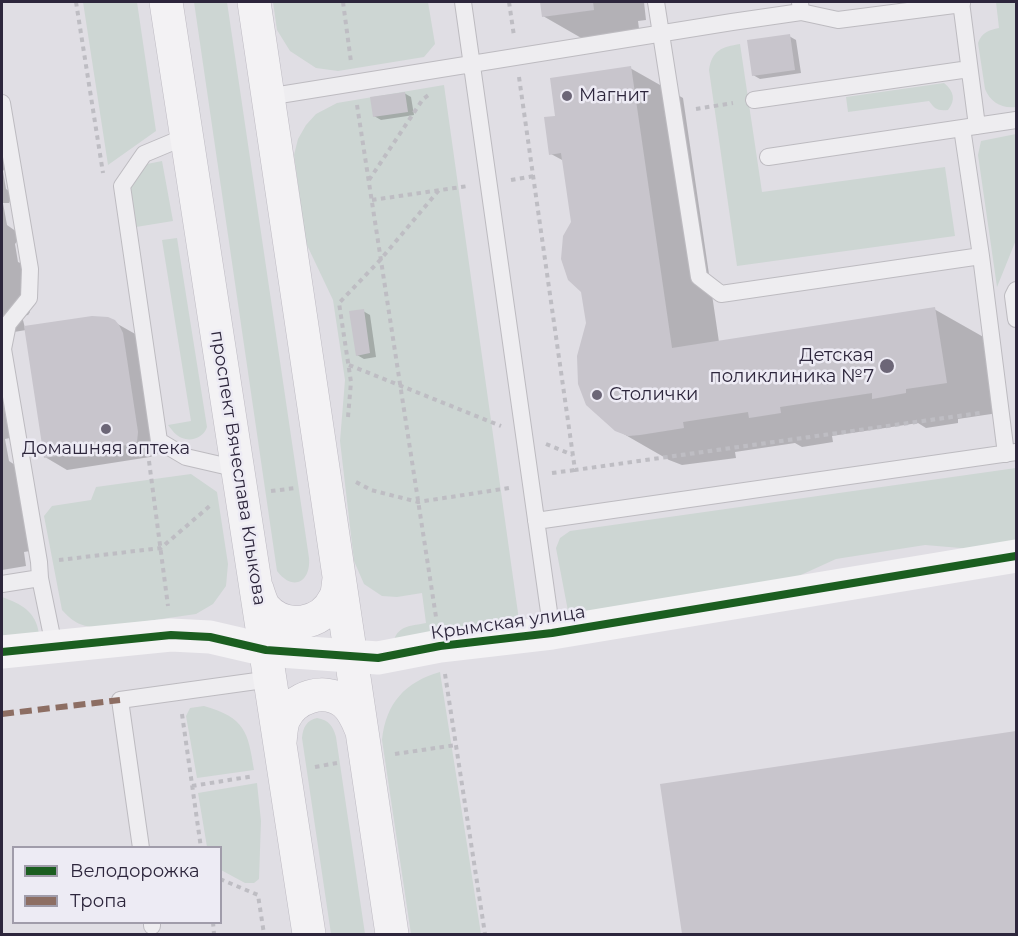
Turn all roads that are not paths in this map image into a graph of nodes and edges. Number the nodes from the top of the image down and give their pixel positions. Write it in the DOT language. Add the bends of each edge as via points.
graph roads {
  1 [pos="166,2"];
  2 [pos="254,2"];
  3 [pos="463,2"];
  4 [pos="656,2"];
  5 [pos="961,3"];
  6 [pos="800,7"];
  7 [pos="661,34"];
  8 [pos="471,64"];
  9 [pos="969,69"];
  10 [pos="267,97"];
  11 [pos="754,99"];
  12 [pos="2,103"];
  13 [pos="1017,120"];
  14 [pos="969,127"];
  15 [pos="187,136"];
  16 [pos="768,157"];
  17 [pos="981,256"];
  18 [pos="1017,290"];
  19 [pos="1017,319"];
  20 [pos="1011,453"];
  21 [pos="238,469"];
  22 [pos="536,521"];
  23 [pos="1017,556"];
  24 [pos="40,578"];
  25 [pos="339,579"];
  26 [pos="2,584"];
  27 [pos="257,589"];
  28 [pos="552,633"];
  29 [pos="54,646"];
  30 [pos="2,652"];
  31 [pos="350,656"];
  32 [pos="268,665"];
  33 [pos="363,744"];
  34 [pos="282,757"];
  35 [pos="141,846"];
  36 [pos="309,934"];
  37 [pos="392,934"];
  1 -- 15 [label="main road, проспект Вячеслава Клыкова"];
  2 -- 10 [label="main road"];
  3 -- 8 [label="lane"];
  4 -- 7 [label="lane"];
  5 -- 6 [label="lane" via="838,20"];
  5 -- 9 [label="lane"];
  6 -- 7 [label="lane"];
  7 -- 8 [label="lane"];
  7 -- 17 [label="lane" via="699,277 721,294"];
  8 -- 10 [label="lane"];
  8 -- 22 [label="lane"];
  9 -- 11 [label="lane"];
  9 -- 14 [label="lane"];
  10 -- 25 [label="main road"];
  12 -- 24 [label="lane" via="30,269 28,298 8,324 3,349"];
  13 -- 14 [label="lane"];
  14 -- 16 [label="lane"];
  14 -- 17 [label="lane"];
  15 -- 21 [label="main road, проспект Вячеслава Клыкова"];
  15 -- 21 [label="lane" via="144,154 122,186 157,430 159,441 186,457"];
  17 -- 20 [label="lane" via="1001,414"];
  18 -- 19 [label="lane" via="1013,296"];
  20 -- 22 [label="lane"];
  21 -- 27 [label="main road, проспект Вячеслава Клыкова"];
  22 -- 28 [label="lane"];
  23 -- 28 [label="main road, Крымская улица"];
  24 -- 26 [label="lane"];
  24 -- 29 [label="lane"];
  25 -- 27 [label="main road" via="336,597 326,612 311,621 293,623 276,618 263,606"];
  25 -- 31 [label="main road"];
  27 -- 32 [label="main road, проспект Вячеслава Клыкова"];
  28 -- 31 [label="main road, Крымская улица" via="378,658"];
  29 -- 30 [label="main road, Крымская улица"];
  29 -- 32 [label="main road, Крымская улица" via="171,635 210,637"];
  31 -- 32 [label="main road, Крымская улица"];
  31 -- 33 [label="main road"];
  32 -- 34 [label="main road, проспект Вячеслава Клыкова"];
  32 -- 35 [label="lane" via="120,700"];
  33 -- 34 [label="main road" via="354,713 343,701 314,695 302,699 283,720"];
  33 -- 37 [label="main road"];
  34 -- 36 [label="main road, проспект Вячеслава Клыкова"];
}
